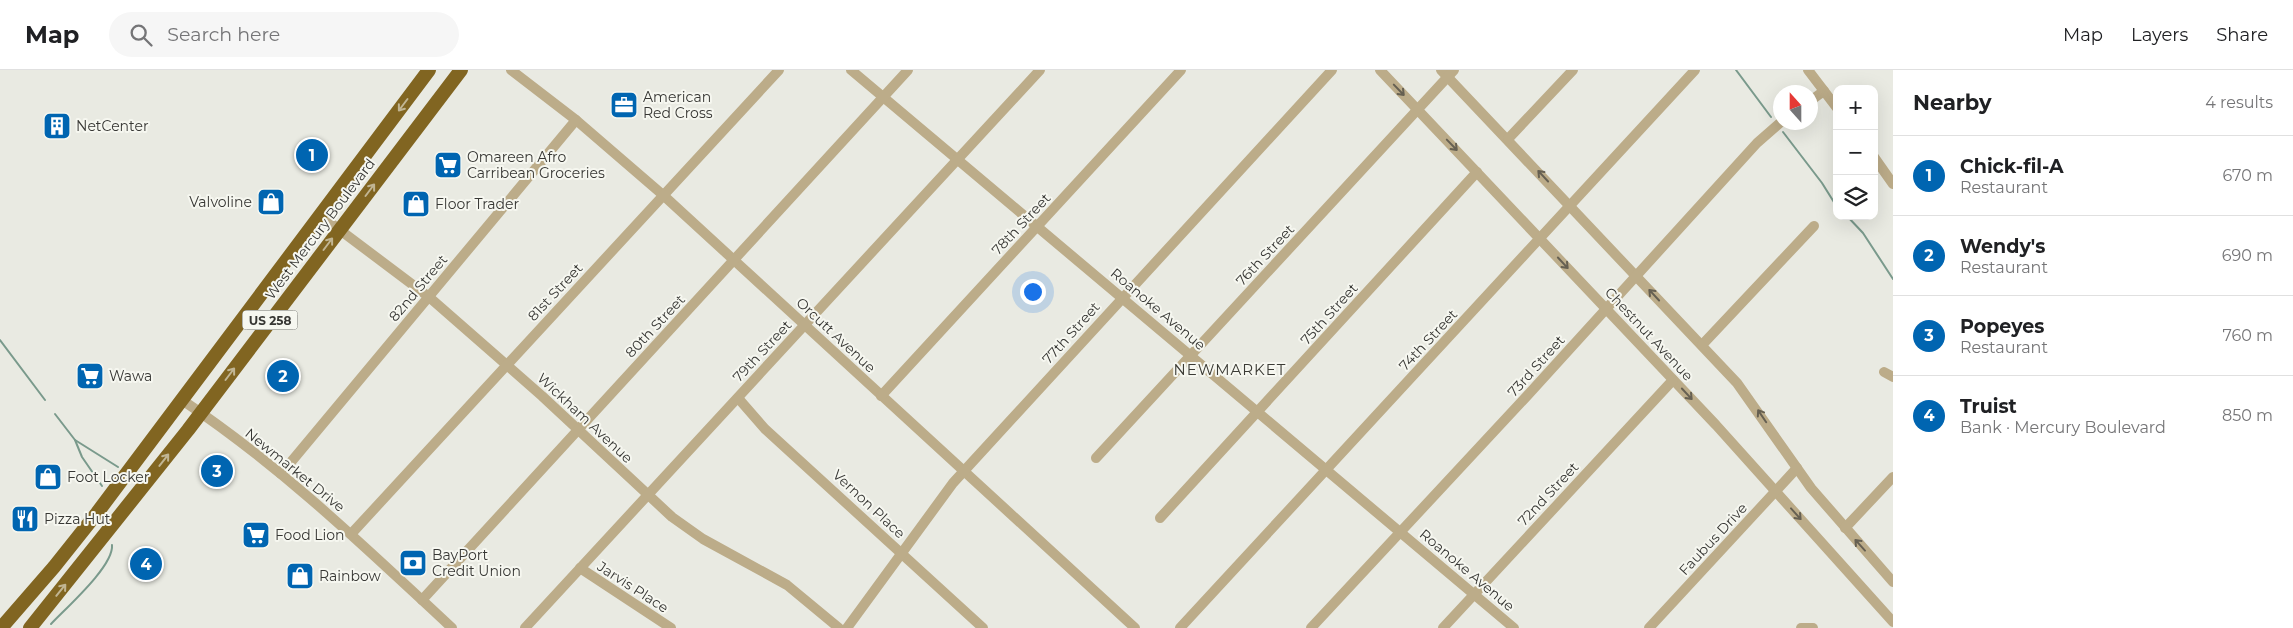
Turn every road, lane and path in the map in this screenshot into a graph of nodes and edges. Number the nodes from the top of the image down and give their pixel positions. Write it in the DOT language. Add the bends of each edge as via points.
graph roads {
  1 [pos="430,70"];
  2 [pos="461,70"];
  3 [pos="511,70"];
  4 [pos="779,70"];
  5 [pos="851,70"];
  6 [pos="908,70"];
  7 [pos="1040,70"];
  8 [pos="1181,70"];
  9 [pos="1332,70"];
  10 [pos="1380,70"];
  11 [pos="1573,70"];
  12 [pos="1695,70"];
  13 [pos="1808,70"];
  14 [pos="1448,72"];
  15 [pos="1824,91"];
  16 [pos="1818,95"];
  17 [pos="884,96"];
  18 [pos="1833,103"];
  19 [pos="1418,110"];
  20 [pos="576,120"];
  21 [pos="1773,129"];
  22 [pos="1508,139"];
  23 [pos="958,160"];
  24 [pos="1878,163"];
  25 [pos="1477,172"];
  26 [pos="1893,184"];
  27 [pos="663,195"];
  28 [pos="1570,205"];
  29 [pos="320,215"];
  30 [pos="1038,226"];
  31 [pos="1814,226"];
  32 [pos="340,228"];
  33 [pos="1540,238"];
  34 [pos="734,260"];
  35 [pos="1636,276"];
  36 [pos="428,297"];
  37 [pos="1122,297"];
  38 [pos="1607,309"];
  39 [pos="805,325"];
  40 [pos="1702,345"];
  41 [pos="1191,355"];
  42 [pos="507,364"];
  43 [pos="1673,380"];
  44 [pos="881,396"];
  45 [pos="738,398"];
  46 [pos="182,400"];
  47 [pos="201,412"];
  48 [pos="1258,412"];
  49 [pos="578,430"];
  50 [pos="1096,458"];
  51 [pos="1797,468"];
  52 [pos="1327,470"];
  53 [pos="963,472"];
  54 [pos="281,474"];
  55 [pos="1893,477"];
  56 [pos="1775,491"];
  57 [pos="648,496"];
  58 [pos="1160,518"];
  59 [pos="1845,528"];
  60 [pos="1400,532"];
  61 [pos="352,534"];
  62 [pos="903,554"];
  63 [pos="580,568"];
  64 [pos="1893,582"];
  65 [pos="1474,594"];
  66 [pos="422,600"];
  67 [pos="1893,621"];
  68 [pos="1,628"];
  69 [pos="30,628"];
  70 [pos="452,628"];
  71 [pos="525,628"];
  72 [pos="671,628"];
  73 [pos="839,628"];
  74 [pos="847,628"];
  75 [pos="983,628"];
  76 [pos="1135,628"];
  77 [pos="1180,628"];
  78 [pos="1311,628"];
  79 [pos="1443,628"];
  80 [pos="1514,628"];
  81 [pos="1649,628"];
  82 [pos="1801,628"];
  83 [pos="1813,628"];
  1 -- 29 [label="highway, West Mercury Boulevard / US 258, one-way"];
  32 -- 2 [label="highway, West Mercury Boulevard / US 258, one-way"];
  3 -- 20 [label="street, Orcutt Avenue"];
  4 -- 27 [label="street, 81st Street"];
  5 -- 17 [label="street, Roanoke Avenue"];
  6 -- 17 [label="street, 80th Street"];
  7 -- 23 [label="street, 79th Street"];
  8 -- 30 [label="street, 78th Street"];
  9 -- 37 [label="street, 77th Street"];
  10 -- 19 [label="street, Chestnut Avenue, one-way"];
  11 -- 22 [label="street"];
  12 -- 28 [label="street, 74th Street"];
  13 -- 15 [label="street"];
  14 -- 19 [label="street, 76th Street"];
  14 -- 22 [label="street"];
  15 -- 16 [label="street"];
  15 -- 18 [label="street"];
  17 -- 23 [label="street, Roanoke Avenue"];
  17 -- 34 [label="street, 80th Street"];
  19 -- 25 [label="street, Chestnut Avenue, one-way"];
  19 -- 41 [label="street, 76th Street"];
  20 -- 27 [label="street, Orcutt Avenue"];
  20 -- 36 [label="street, 82nd Street"];
  21 -- 35 [label="street, 73rd Street" via="1757,142"];
  28 -- 22 [label="street, one-way"];
  23 -- 30 [label="street, Roanoke Avenue"];
  23 -- 39 [label="street, 79th Street"];
  24 -- 26 [label="street"];
  25 -- 33 [label="street, Chestnut Avenue"];
  25 -- 48 [label="street, 75th Street"];
  27 -- 34 [label="street, Orcutt Avenue"];
  27 -- 42 [label="street, 81st Street"];
  28 -- 33 [label="street, 74th Street"];
  28 -- 35 [label="street"];
  29 -- 32 [label="street, Wickham Avenue"];
  29 -- 46 [label="highway, West Mercury Boulevard / US 258"];
  30 -- 37 [label="street, Roanoke Avenue"];
  30 -- 44 [label="street, 78th Street"];
  31 -- 40 [label="street"];
  32 -- 36 [label="street, Wickham Avenue"];
  47 -- 32 [label="highway, West Mercury Boulevard / US 258, one-way"];
  33 -- 38 [label="street, Chestnut Avenue, one-way"];
  33 -- 52 [label="street, 74th Street"];
  34 -- 39 [label="street, Orcutt Avenue"];
  34 -- 49 [label="street, 80th Street"];
  35 -- 38 [label="street, 73rd Street"];
  40 -- 35 [label="street, one-way"];
  36 -- 42 [label="street, Wickham Avenue"];
  36 -- 54 [label="street, 82nd Street"];
  37 -- 41 [label="street, Roanoke Avenue"];
  37 -- 53 [label="street, 77th Street"];
  38 -- 43 [label="street, Chestnut Avenue"];
  38 -- 60 [label="street, 73rd Street"];
  39 -- 44 [label="street, Orcutt Avenue"];
  39 -- 45 [label="street, 79th Street"];
  51 -- 40 [label="street, one-way" via="1755,406"];
  41 -- 48 [label="street, Roanoke Avenue"];
  41 -- 50 [label="street, 76th Street"];
  42 -- 49 [label="street, Wickham Avenue"];
  42 -- 61 [label="street, 81st Street"];
  43 -- 56 [label="street, Chestnut Avenue, one-way"];
  43 -- 65 [label="street, 72nd Street"];
  44 -- 53 [label="street, Orcutt Avenue"];
  45 -- 57 [label="street, 79th Street"];
  45 -- 62 [label="street, Vernon Place" via="765,429"];
  46 -- 47 [label="street, Newmarket Drive"];
  46 -- 68 [label="highway, West Mercury Boulevard / US 258" via="54,568"];
  47 -- 54 [label="street, Newmarket Drive"];
  69 -- 47 [label="highway, West Mercury Boulevard / US 258, one-way"];
  48 -- 52 [label="street, Roanoke Avenue"];
  48 -- 58 [label="street, 75th Street"];
  49 -- 57 [label="street, Wickham Avenue"];
  49 -- 66 [label="street, 80th Street"];
  51 -- 56 [label="street, Faubus Drive"];
  51 -- 59 [label="street"];
  52 -- 60 [label="street, Roanoke Avenue"];
  52 -- 77 [label="street, 74th Street"];
  53 -- 62 [label="street, 77th Street"];
  53 -- 76 [label="street, Orcutt Avenue"];
  54 -- 61 [label="street, Newmarket Drive"];
  55 -- 59 [label="street"];
  56 -- 67 [label="street, Chestnut Avenue, one-way"];
  56 -- 81 [label="street, Faubus Drive"];
  57 -- 63 [label="street, 79th Street"];
  57 -- 73 [label="street, Wickham Avenue" via="703,539 786,585"];
  64 -- 59 [label="street, one-way"];
  60 -- 65 [label="street, Roanoke Avenue"];
  60 -- 78 [label="street, 73rd Street"];
  61 -- 66 [label="street, Newmarket Drive"];
  62 -- 74 [label="street, 77th Street"];
  62 -- 75 [label="street, Vernon Place"];
  63 -- 71 [label="street, 79th Street"];
  63 -- 72 [label="street, Jarvis Place"];
  65 -- 79 [label="street, 72nd Street"];
  65 -- 80 [label="street, Roanoke Avenue"];
  66 -- 70 [label="street, Newmarket Drive"];
  82 -- 83 [label="street"];
}
